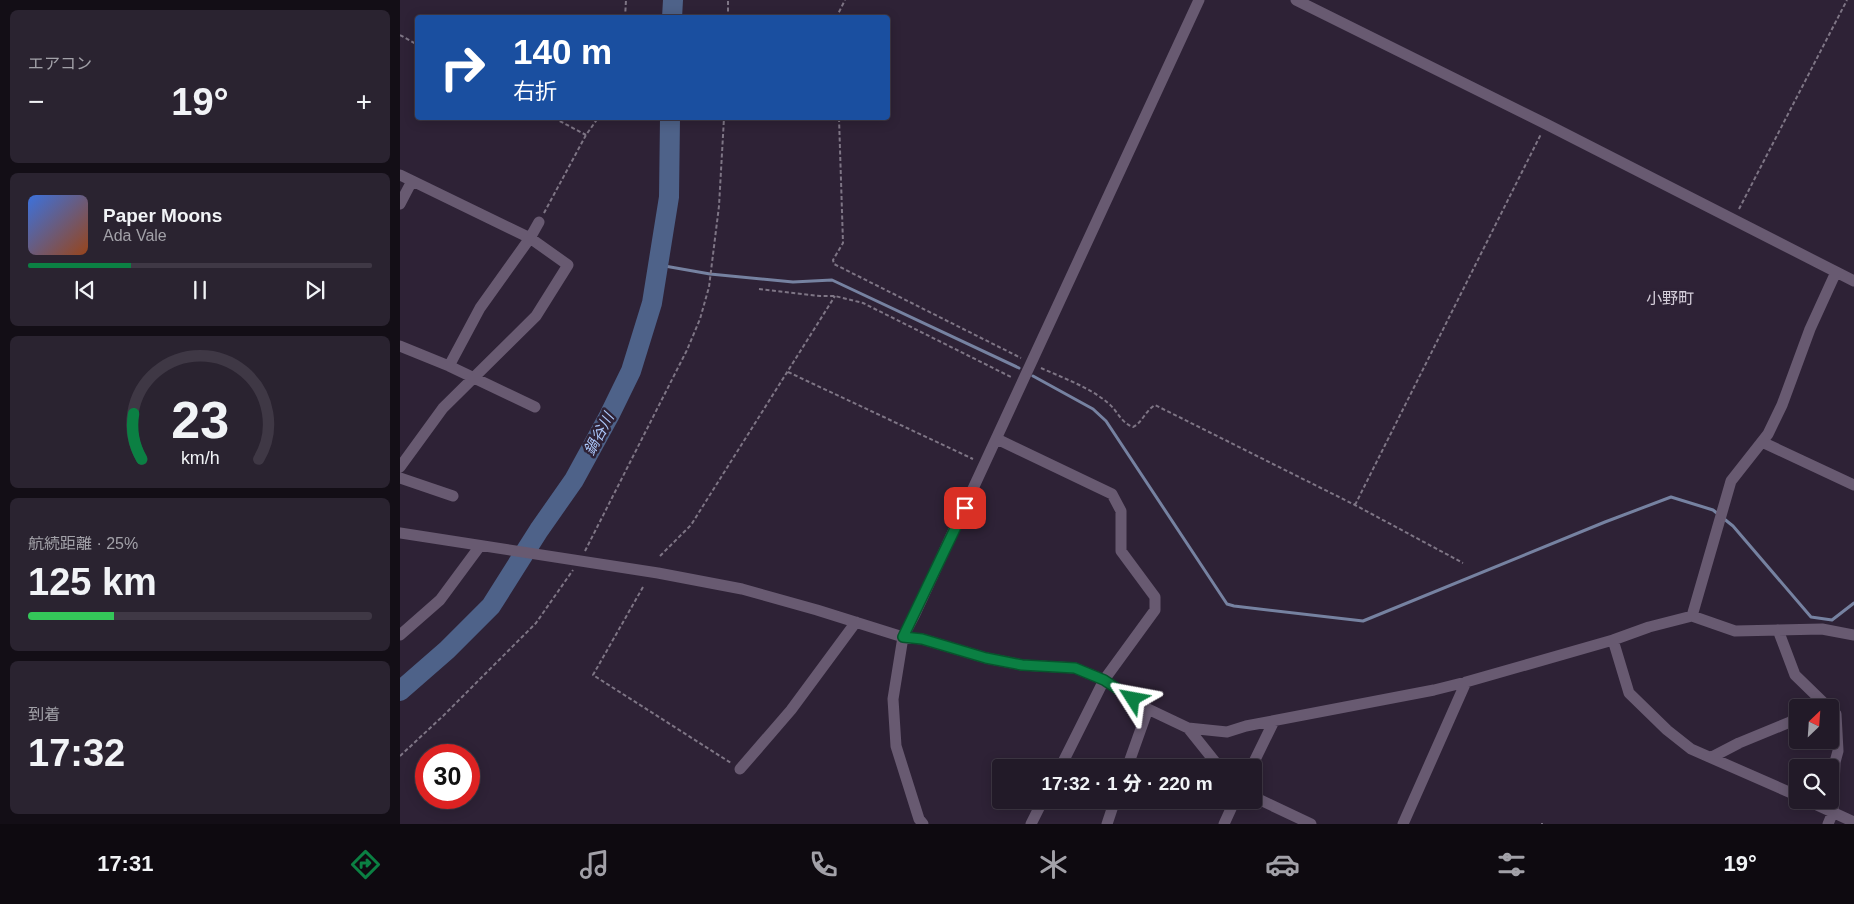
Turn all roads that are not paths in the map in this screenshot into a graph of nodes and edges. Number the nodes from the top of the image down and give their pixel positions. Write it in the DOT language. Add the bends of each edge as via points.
graph roads {
  1 [pos="1199,0"];
  2 [pos="1296,0"];
  3 [pos="400,175"];
  4 [pos="412,181"];
  5 [pos="400,204"];
  6 [pos="539,222"];
  7 [pos="530,238"];
  8 [pos="1836,272"];
  9 [pos="1854,281"];
  10 [pos="400,346"];
  11 [pos="449,366"];
  12 [pos="473,378"];
  13 [pos="535,407"];
  14 [pos="997,439"];
  15 [pos="1762,442"];
  16 [pos="400,467"];
  17 [pos="400,478"];
  18 [pos="1854,485"];
  19 [pos="453,496"];
  20 [pos="400,533"];
  21 [pos="480,546"];
  22 [pos="1692,616"];
  23 [pos="856,622"];
  24 [pos="1778,630"];
  25 [pos="400,635"];
  26 [pos="1854,635"];
  27 [pos="903,637"];
  28 [pos="1613,640"];
  29 [pos="1104,680"];
  30 [pos="1466,682"];
  31 [pos="1817,699"];
  32 [pos="1148,709"];
  33 [pos="1274,721"];
  34 [pos="1789,722"];
  35 [pos="1188,728"];
  36 [pos="1838,749"];
  37 [pos="1712,757"];
  38 [pos="1064,759"];
  39 [pos="1130,759"];
  40 [pos="1213,759"];
  41 [pos="1255,759"];
  42 [pos="740,770"];
  43 [pos="1789,792"];
  44 [pos="1262,801"];
  45 [pos="1038,809"];
  46 [pos="1112,809"];
  47 [pos="1231,809"];
  48 [pos="1826,809"];
  49 [pos="1833,812"];
  50 [pos="1854,822"];
  51 [pos="923,824"];
  52 [pos="1031,824"];
  53 [pos="1107,824"];
  54 [pos="1224,824"];
  55 [pos="1311,824"];
  56 [pos="1403,824"];
  57 [pos="1828,824"];
  1 -- 14 [label="street"];
  2 -- 8 [label="street"];
  3 -- 4 [label="street"];
  4 -- 5 [label="street"];
  4 -- 7 [label="street"];
  6 -- 7 [label="street"];
  7 -- 11 [label="street" via="480,308"];
  7 -- 12 [label="street" via="568,266 536,316"];
  8 -- 9 [label="street"];
  8 -- 15 [label="street" via="1810,329 1782,405"];
  10 -- 11 [label="street"];
  11 -- 12 [label="street"];
  12 -- 13 [label="street"];
  12 -- 16 [label="street" via="443,408"];
  14 -- 27 [label="street"];
  14 -- 29 [label="street" via="1112,494 1120,511 1121,551 1155,597 1155,610"];
  15 -- 18 [label="street"];
  15 -- 22 [label="street" via="1732,481"];
  17 -- 19 [label="street"];
  20 -- 21 [label="street"];
  21 -- 23 [label="street" via="742,589"];
  21 -- 25 [label="street" via="440,600"];
  22 -- 24 [label="street" via="1735,631"];
  22 -- 28 [label="street"];
  23 -- 27 [label="street"];
  23 -- 42 [label="street" via="791,710"];
  24 -- 26 [label="street" via="1822,629"];
  24 -- 31 [label="street" via="1795,675"];
  27 -- 29 [label="street" via="1022,665 1075,668"];
  27 -- 51 [label="street" via="893,700 896,746"];
  28 -- 30 [label="street"];
  28 -- 37 [label="street" via="1630,693 1667,730 1691,748"];
  29 -- 32 [label="street"];
  29 -- 38 [label="street"];
  30 -- 33 [label="street"];
  30 -- 56 [label="street"];
  32 -- 35 [label="street"];
  32 -- 39 [label="street"];
  33 -- 35 [label="street" via="1226,732"];
  33 -- 41 [label="street"];
  34 -- 37 [label="street"];
  35 -- 40 [label="street"];
  36 -- 49 [label="street"];
  37 -- 43 [label="street"];
  44 -- 55 [label="street"];
  45 -- 52 [label="street"];
  46 -- 53 [label="street"];
  47 -- 54 [label="street"];
  48 -- 49 [label="street"];
  49 -- 50 [label="street"];
  49 -- 57 [label="street"];
}
